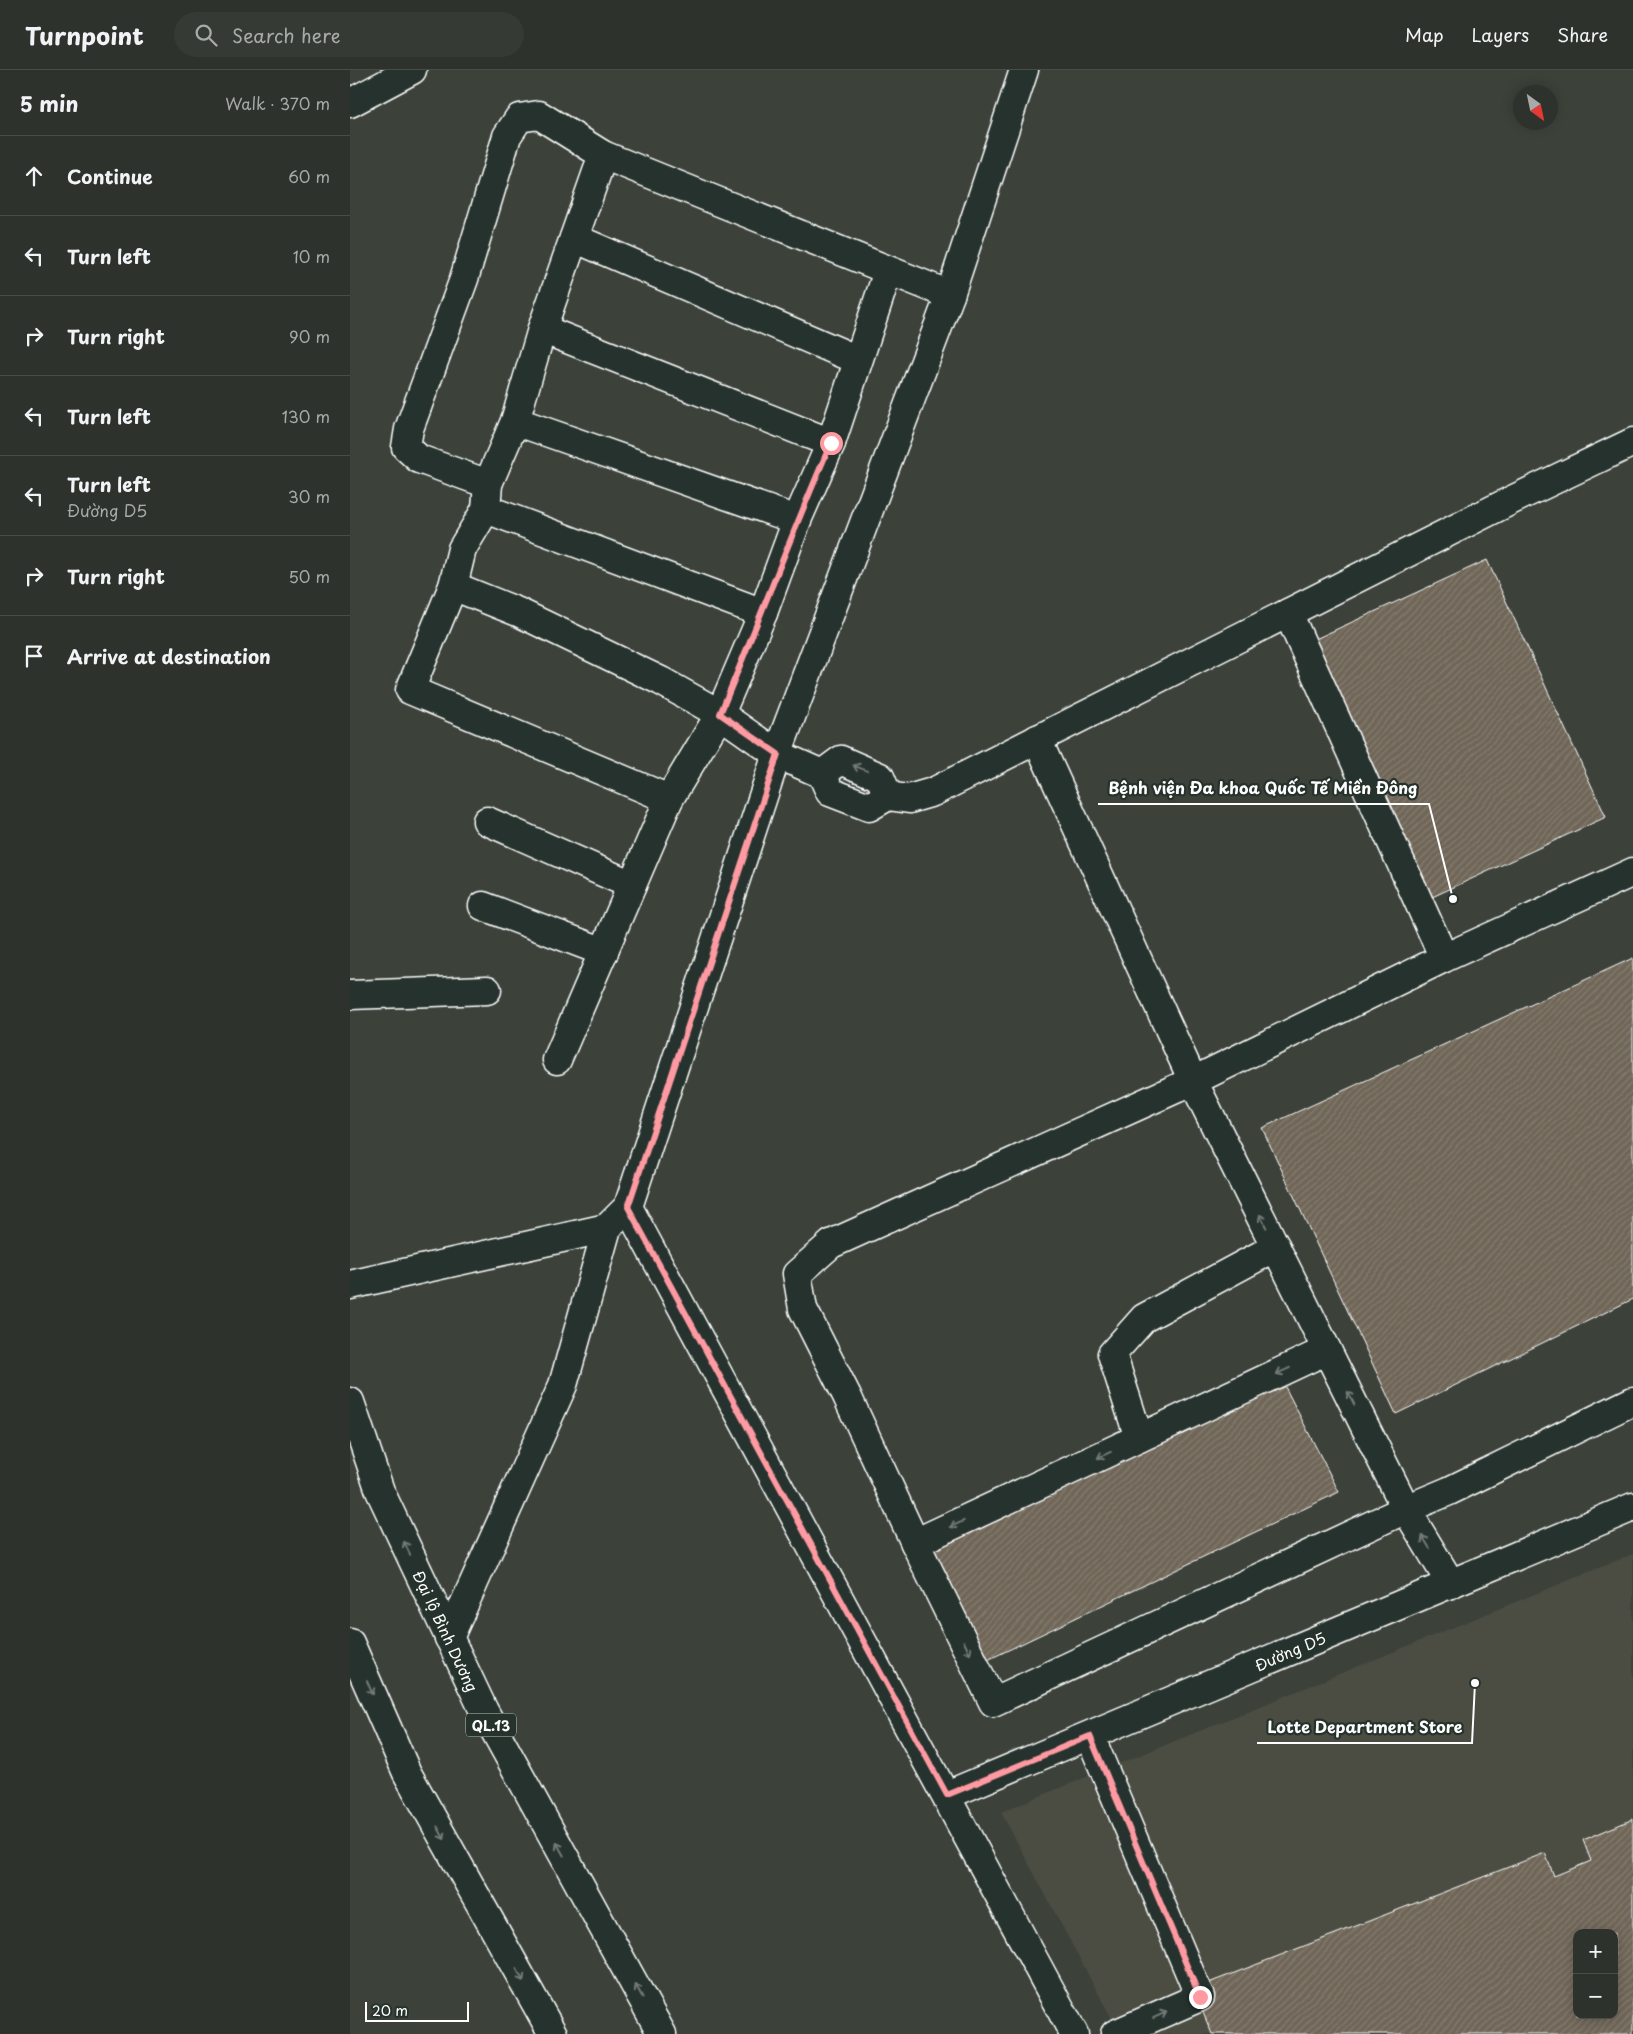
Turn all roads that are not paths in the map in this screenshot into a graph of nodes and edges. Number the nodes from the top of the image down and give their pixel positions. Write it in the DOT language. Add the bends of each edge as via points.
graph roads {
  1 [pos="412,70"];
  2 [pos="1024,70"];
  3 [pos="350,103"];
  4 [pos="603,155"];
  5 [pos="574,238"];
  6 [pos="888,271"];
  7 [pos="950,295"];
  8 [pos="542,329"];
  9 [pos="858,360"];
  10 [pos="515,421"];
  11 [pos="1633,442"];
  12 [pos="831,443"];
  13 [pos="487,496"];
  14 [pos="797,520"];
  15 [pos="453,586"];
  16 [pos="763,613"];
  17 [pos="1288,613"];
  18 [pos="720,714"];
  19 [pos="1037,739"];
  20 [pos="778,754"];
  21 [pos="669,799"];
  22 [pos="488,821"];
  23 [pos="1633,872"];
  24 [pos="632,885"];
  25 [pos="483,906"];
  26 [pos="604,952"];
  27 [pos="1444,958"];
  28 [pos="487,990"];
  29 [pos="350,995"];
  30 [pos="558,1060"];
  31 [pos="1193,1081"];
  32 [pos="628,1207"];
  33 [pos="607,1228"];
  34 [pos="1276,1247"];
  35 [pos="350,1285"];
  36 [pos="1327,1350"];
  37 [pos="1633,1401"];
  38 [pos="350,1402"];
  39 [pos="1138,1438"];
  40 [pos="1633,1507"];
  41 [pos="1406,1509"];
  42 [pos="915,1543"];
  43 [pos="1451,1584"];
  44 [pos="449,1638"];
  45 [pos="350,1643"];
  46 [pos="1090,1736"];
  47 [pos="947,1795"];
  48 [pos="553,2034"];
  49 [pos="662,2034"];
  50 [pos="1074,2034"];
  51 [pos="1115,2034"];
  1 -- 3 [label="main road"];
  2 -- 7 [label="main road"];
  4 -- 5 [label="main road"];
  4 -- 6 [label="main road"];
  4 -- 13 [label="main road" via="539,115 519,118 507,136 464,279 409,429 406,447 419,459"];
  5 -- 8 [label="main road"];
  5 -- 9 [label="main road"];
  6 -- 7 [label="main road"];
  6 -- 9 [label="main road"];
  7 -- 20 [label="main road"];
  8 -- 10 [label="main road"];
  8 -- 12 [label="main road"];
  9 -- 12 [label="main road"];
  10 -- 13 [label="main road"];
  10 -- 14 [label="main road"];
  11 -- 17 [label="main road"];
  12 -- 14 [label="main road"];
  13 -- 15 [label="main road" via="462,549"];
  13 -- 16 [label="main road"];
  14 -- 16 [label="main road"];
  15 -- 18 [label="main road" via="518,612 661,681"];
  15 -- 21 [label="main road" via="410,690"];
  16 -- 18 [label="main road"];
  17 -- 19 [label="main road"];
  17 -- 27 [label="main road"];
  18 -- 20 [label="main road"];
  18 -- 21 [label="main road"];
  19 -- 20 [label="main road" via="933,792 909,799 888,796 880,776 841,760 822,774"];
  19 -- 31 [label="main road"];
  20 -- 32 [label="main road"];
  21 -- 24 [label="main road"];
  22 -- 24 [label="main road"];
  23 -- 27 [label="main road"];
  24 -- 26 [label="main road"];
  25 -- 26 [label="main road"];
  26 -- 30 [label="main road"];
  27 -- 31 [label="main road"];
  28 -- 29 [label="main road"];
  34 -- 31 [label="main road, one-way"];
  31 -- 42 [label="main road" via="831,1244 797,1274 803,1310"];
  32 -- 33 [label="main road"];
  32 -- 47 [label="main road"];
  33 -- 35 [label="main road"];
  33 -- 44 [label="main road" via="563,1384"];
  34 -- 36 [label="main road"];
  34 -- 39 [label="main road" via="1144,1318 1112,1354"];
  36 -- 39 [label="main road, one-way"];
  41 -- 36 [label="main road, one-way"];
  37 -- 41 [label="main road" via="1449,1492"];
  44 -- 38 [label="main road, Đại lộ Bình Dương / QL.13, one-way" via="380,1491"];
  39 -- 42 [label="main road, one-way"];
  40 -- 43 [label="main road, Đường D5"];
  42 -- 41 [label="main road, one-way" via="993,1702"];
  43 -- 41 [label="main road, one-way"];
  43 -- 46 [label="main road, Đường D5"];
  49 -- 44 [label="main road, Đại lộ Bình Dương / QL.13, one-way" via="484,1711"];
  45 -- 48 [label="main road, one-way" via="407,1773"];
  46 -- 47 [label="main road, Đường D5"];
  51 -- 46 [label="main road, one-way" via="1200,1997"];
  47 -- 50 [label="main road"];
}
